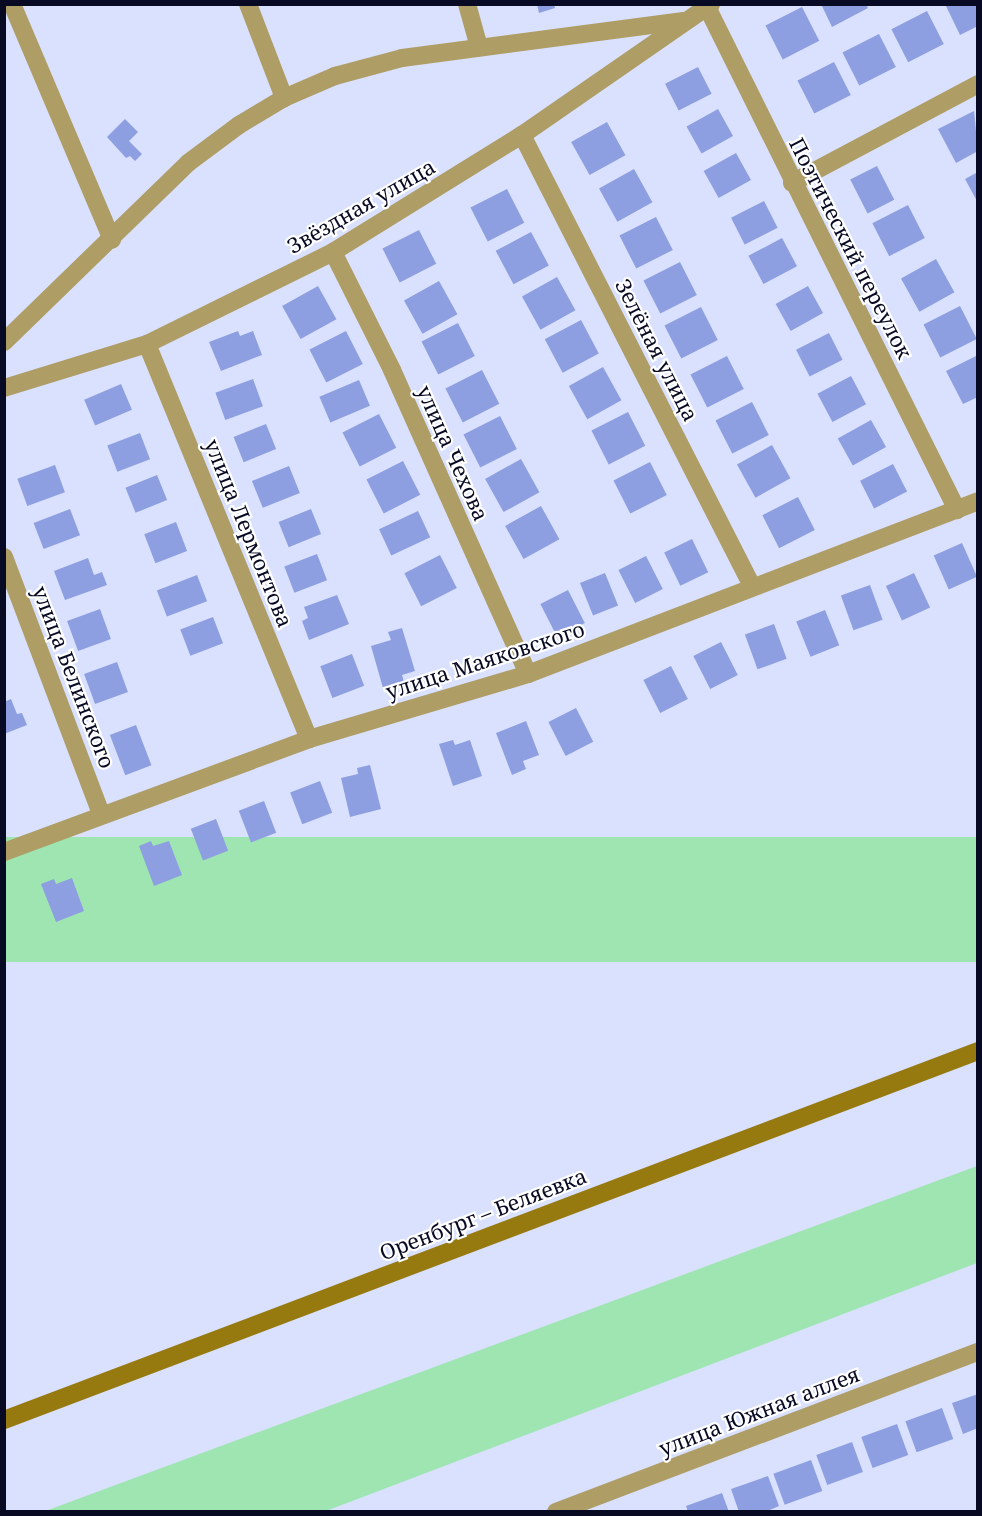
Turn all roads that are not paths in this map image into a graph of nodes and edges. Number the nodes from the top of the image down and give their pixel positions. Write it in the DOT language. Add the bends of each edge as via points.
graph roads {
  1 [pos="12,4"];
  2 [pos="248,4"];
  3 [pos="467,4"];
  4 [pos="709,6"];
  5 [pos="686,21"];
  6 [pos="479,47"];
  7 [pos="978,84"];
  8 [pos="284,98"];
  9 [pos="522,135"];
  10 [pos="792,183"];
  11 [pos="112,240"];
  12 [pos="333,252"];
  13 [pos="4,342"];
  14 [pos="147,344"];
  15 [pos="4,388"];
  16 [pos="978,501"];
  17 [pos="957,510"];
  18 [pos="4,557"];
  19 [pos="752,586"];
  20 [pos="528,674"];
  21 [pos="309,739"];
  22 [pos="101,814"];
  23 [pos="4,852"];
  24 [pos="978,1051"];
  25 [pos="978,1352"];
  26 [pos="4,1420"];
  27 [pos="556,1512"];
  1 -- 11 [label="street"];
  2 -- 8 [label="street"];
  3 -- 6 [label="street"];
  4 -- 5 [label="street, Звёздная улица"];
  4 -- 10 [label="street, Поэтический переулок"];
  5 -- 6 [label="street"];
  5 -- 9 [label="street, Звёздная улица"];
  6 -- 8 [label="street" via="371,66"];
  7 -- 10 [label="street"];
  8 -- 11 [label="street" via="188,163"];
  9 -- 12 [label="street, Звёздная улица"];
  9 -- 19 [label="street, Зелёная улица"];
  10 -- 17 [label="street, Поэтический переулок"];
  11 -- 13 [label="street"];
  12 -- 14 [label="street, Звёздная улица"];
  12 -- 20 [label="street, улица Чехова" via="392,370"];
  14 -- 15 [label="street, Звёздная улица"];
  14 -- 21 [label="street, улица Лермонтова"];
  16 -- 17 [label="street, улица Маяковского"];
  17 -- 19 [label="street, улица Маяковского"];
  18 -- 22 [label="street, улица Белинского"];
  19 -- 20 [label="street, улица Маяковского"];
  20 -- 21 [label="street, улица Маяковского"];
  21 -- 22 [label="street, улица Маяковского"];
  22 -- 23 [label="street, улица Маяковского"];
  24 -- 26 [label="main road, Оренбург – Беляевка"];
  25 -- 27 [label="street, улица Южная аллея"];
}
